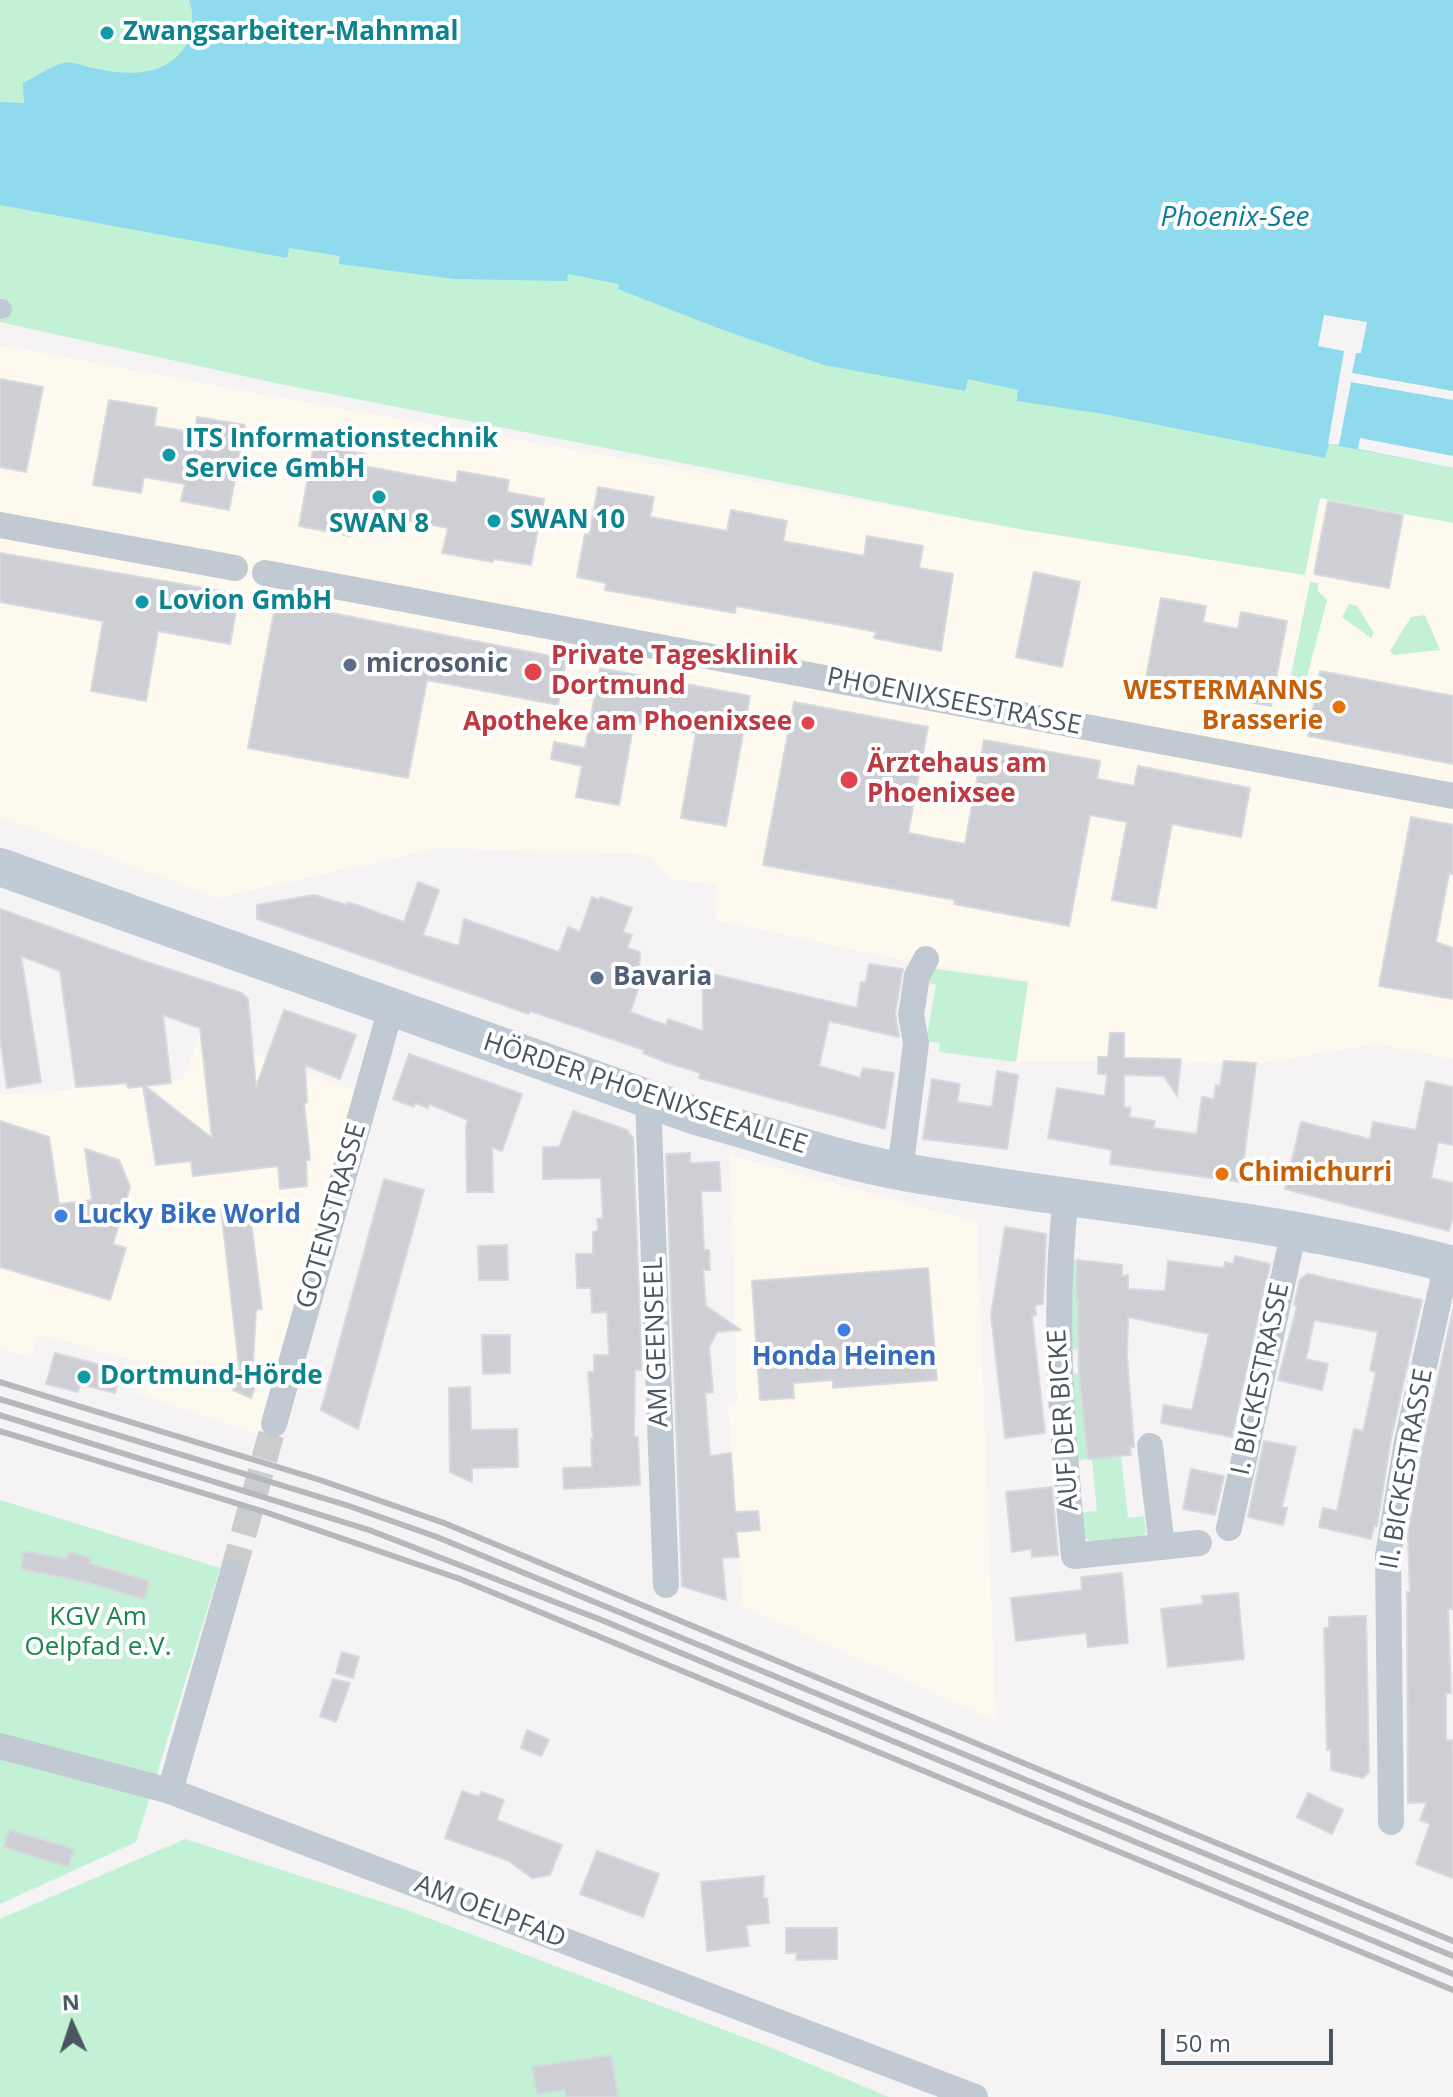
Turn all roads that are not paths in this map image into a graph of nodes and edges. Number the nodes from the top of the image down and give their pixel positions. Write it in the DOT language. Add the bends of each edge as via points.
graph roads {
  1 [pos="0,525"];
  2 [pos="235,568"];
  3 [pos="265,573"];
  4 [pos="1453,796"];
  5 [pos="0,867"];
  6 [pos="926,959"];
  7 [pos="391,1008"];
  8 [pos="648,1099"];
  9 [pos="900,1171"];
  10 [pos="1066,1196"];
  11 [pos="1294,1230"];
  12 [pos="1450,1264"];
  13 [pos="274,1424"];
  14 [pos="1150,1446"];
  15 [pos="1229,1528"];
  16 [pos="1199,1543"];
  17 [pos="1162,1547"];
  18 [pos="233,1572"];
  19 [pos="666,1585"];
  20 [pos="0,1746"];
  21 [pos="170,1791"];
  22 [pos="1391,1822"];
  23 [pos="975,2097"];
  1 -- 2 [label="street"];
  3 -- 4 [label="street, PHOENIXSEESTRASSE"];
  5 -- 7 [label="main road, HÖRDER PHOENIXSEEALLEE"];
  6 -- 9 [label="street" via="917,976 911,1015 916,1043"];
  7 -- 8 [label="main road, HÖRDER PHOENIXSEEALLEE"];
  7 -- 13 [label="street, GOTENSTRASSE"];
  8 -- 9 [label="main road, HÖRDER PHOENIXSEEALLEE"];
  8 -- 19 [label="street, AM GEENSEEL"];
  9 -- 10 [label="main road, HÖRDER PHOENIXSEEALLEE"];
  10 -- 11 [label="main road, HÖRDER PHOENIXSEEALLEE"];
  10 -- 17 [label="street, AUF DER BICKE" via="1058,1318 1074,1556"];
  11 -- 12 [label="main road, HÖRDER PHOENIXSEEALLEE"];
  11 -- 15 [label="street, I. BICKESTRASSE"];
  12 -- 22 [label="street, II. BICKESTRASSE" via="1407,1442 1388,1556"];
  14 -- 17 [label="street"];
  16 -- 17 [label="street, AUF DER BICKE"];
  18 -- 21 [label="street"];
  20 -- 21 [label="street, AM OELPFAD"];
  21 -- 23 [label="street, AM OELPFAD"];
}
